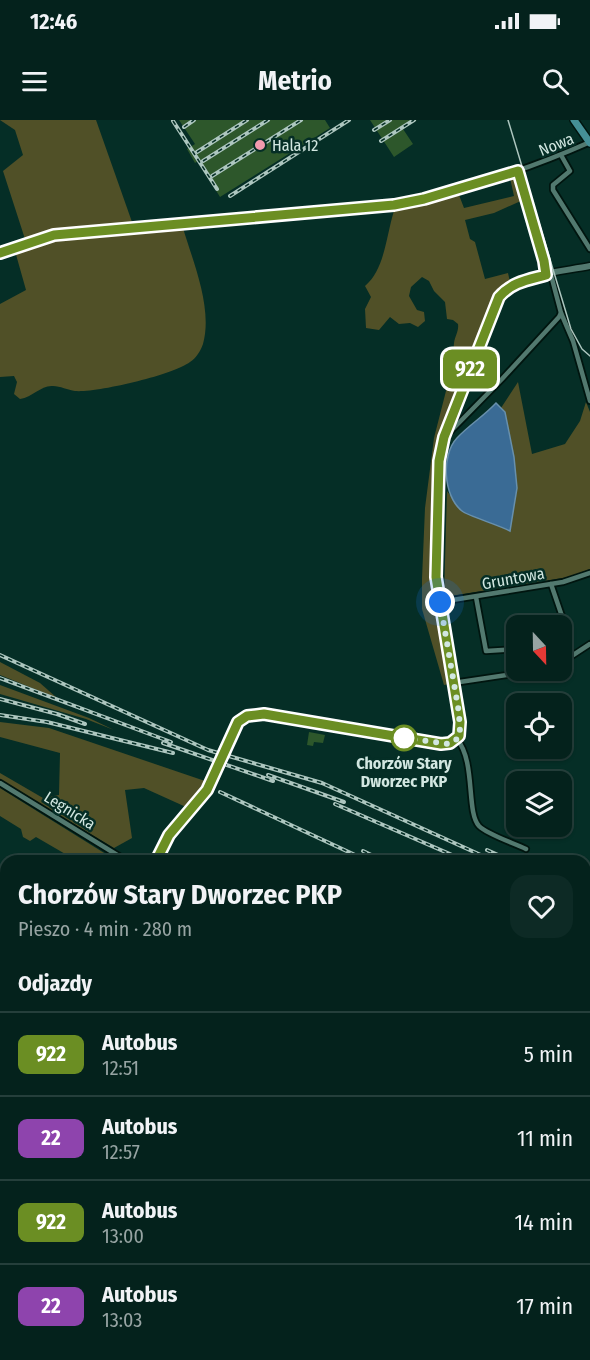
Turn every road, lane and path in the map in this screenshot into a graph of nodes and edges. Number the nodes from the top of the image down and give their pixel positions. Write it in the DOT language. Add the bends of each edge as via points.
graph roads {
  1 [pos="574,120"];
  2 [pos="590,143"];
  3 [pos="561,155"];
  4 [pos="518,171"];
  5 [pos="590,249"];
  6 [pos="0,253"];
  7 [pos="590,266"];
  8 [pos="548,275"];
  9 [pos="561,313"];
  10 [pos="590,401"];
  11 [pos="444,437"];
  12 [pos="590,573"];
  13 [pos="551,584"];
  14 [pos="476,597"];
  15 [pos="440,602"];
  16 [pos="562,615"];
  17 [pos="590,644"];
  18 [pos="506,650"];
  19 [pos="572,656"];
  20 [pos="506,675"];
  21 [pos="453,683"];
  22 [pos="457,739"];
  23 [pos="228,747"];
  24 [pos="212,781"];
  25 [pos="0,783"];
  26 [pos="526,849"];
  27 [pos="117,855"];
  28 [pos="159,855"];
  1 -- 2 [label="main road"];
  2 -- 3 [label="street, Nowa"];
  3 -- 4 [label="street, Nowa"];
  3 -- 5 [label="street" via="570,171 553,185 553,190"];
  4 -- 6 [label="street, Nowa" via="394,205 54,235"];
  4 -- 8 [label="street"];
  7 -- 8 [label="street"];
  8 -- 9 [label="street"];
  8 -- 11 [label="street" via="517,282 499,297"];
  9 -- 10 [label="street"];
  9 -- 11 [label="street"];
  11 -- 15 [label="street" via="439,461 436,549"];
  12 -- 13 [label="street, Gruntowa"];
  13 -- 14 [label="street, Gruntowa"];
  13 -- 16 [label="street"];
  14 -- 15 [label="street, Gruntowa"];
  14 -- 18 [label="street" via="486,651"];
  15 -- 21 [label="street"];
  17 -- 19 [label="street"];
  20 -- 21 [label="street"];
  21 -- 22 [label="street" via="461,727"];
  22 -- 23 [label="street" via="441,744 254,714 238,722"];
  22 -- 26 [label="street" via="466,756 474,816 479,826"];
  24 -- 28 [label="street" via="169,835"];
  25 -- 27 [label="street, Legnicka"];
}
